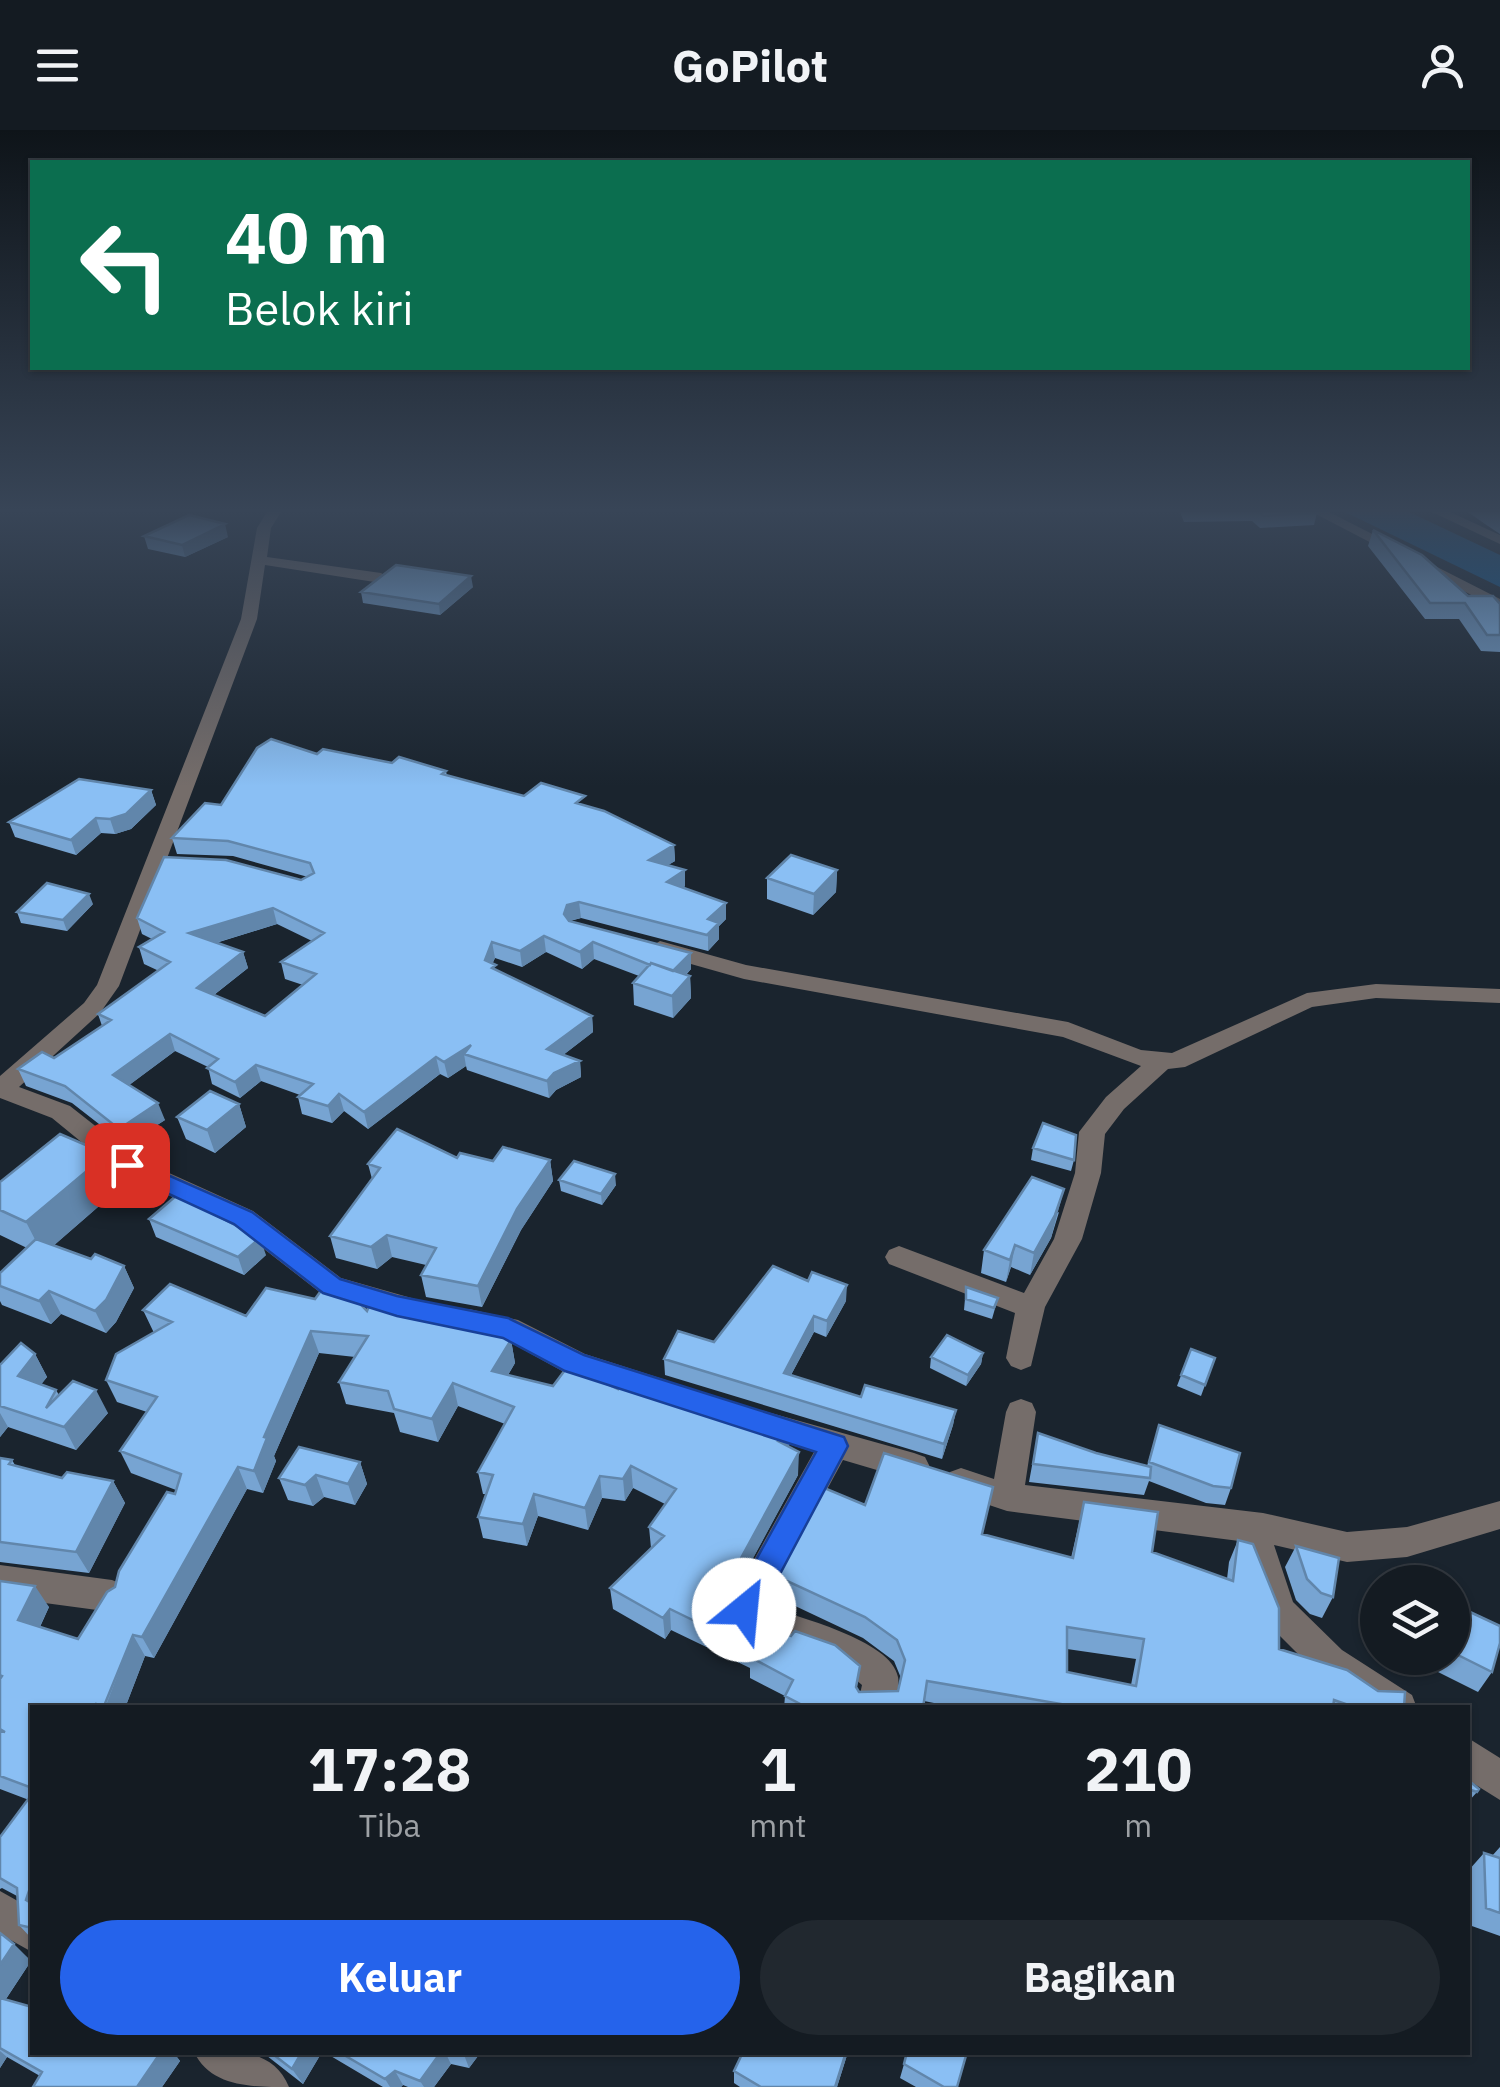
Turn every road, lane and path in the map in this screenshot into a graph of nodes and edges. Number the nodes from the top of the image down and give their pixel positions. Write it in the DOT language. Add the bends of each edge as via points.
graph roads {
  1 [pos="253,603"];
  2 [pos="181,862"];
  3 [pos="154,863"];
  4 [pos="644,944"];
  5 [pos="1500,996"];
  6 [pos="1159,1064"];
  7 [pos="0,1090"];
  8 [pos="899,1256"];
  9 [pos="1031,1307"];
  10 [pos="1021,1358"];
  11 [pos="675,1396"];
  12 [pos="727,1412"];
  13 [pos="1021,1412"];
  14 [pos="834,1446"];
  15 [pos="1006,1497"];
  16 [pos="1500,1514"];
  17 [pos="1252,1528"];
  18 [pos="0,1581"];
  19 [pos="112,1596"];
  20 [pos="1386,1699"];
  21 [pos="875,1705"];
  22 [pos="1470,1759"];
  23 [pos="1500,1781"];
  24 [pos="0,1911"];
  25 [pos="30,1931"];
  26 [pos="220,2055"];
  27 [pos="268,2087"];
  1 -- 3 [label="street"];
  2 -- 3 [label="street"];
  3 -- 7 [label="street" via="108,986"];
  4 -- 6 [label="street" via="744,972 1068,1030"];
  5 -- 6 [label="street" via="1376,991 1307,1000"];
  6 -- 9 [label="street" via="1092,1132 1088,1173 1068,1239"];
  7 -- 11 [label="street" via="61,1112 127,1165 243,1218 332,1286 508,1328 575,1363"];
  8 -- 9 [label="street"];
  9 -- 10 [label="street"];
  12 -- 14 [label="street"];
  13 -- 15 [label="street"];
  14 -- 15 [label="street"];
  14 -- 21 [label="street" via="744,1610 748,1617 846,1649 881,1678"];
  15 -- 16 [label="street" via="1240,1524 1347,1547 1407,1542"];
  17 -- 20 [label="street" via="1280,1612 1330,1662"];
  18 -- 19 [label="street"];
  22 -- 23 [label="street"];
  24 -- 25 [label="street"];
  26 -- 27 [label="street"];
}
